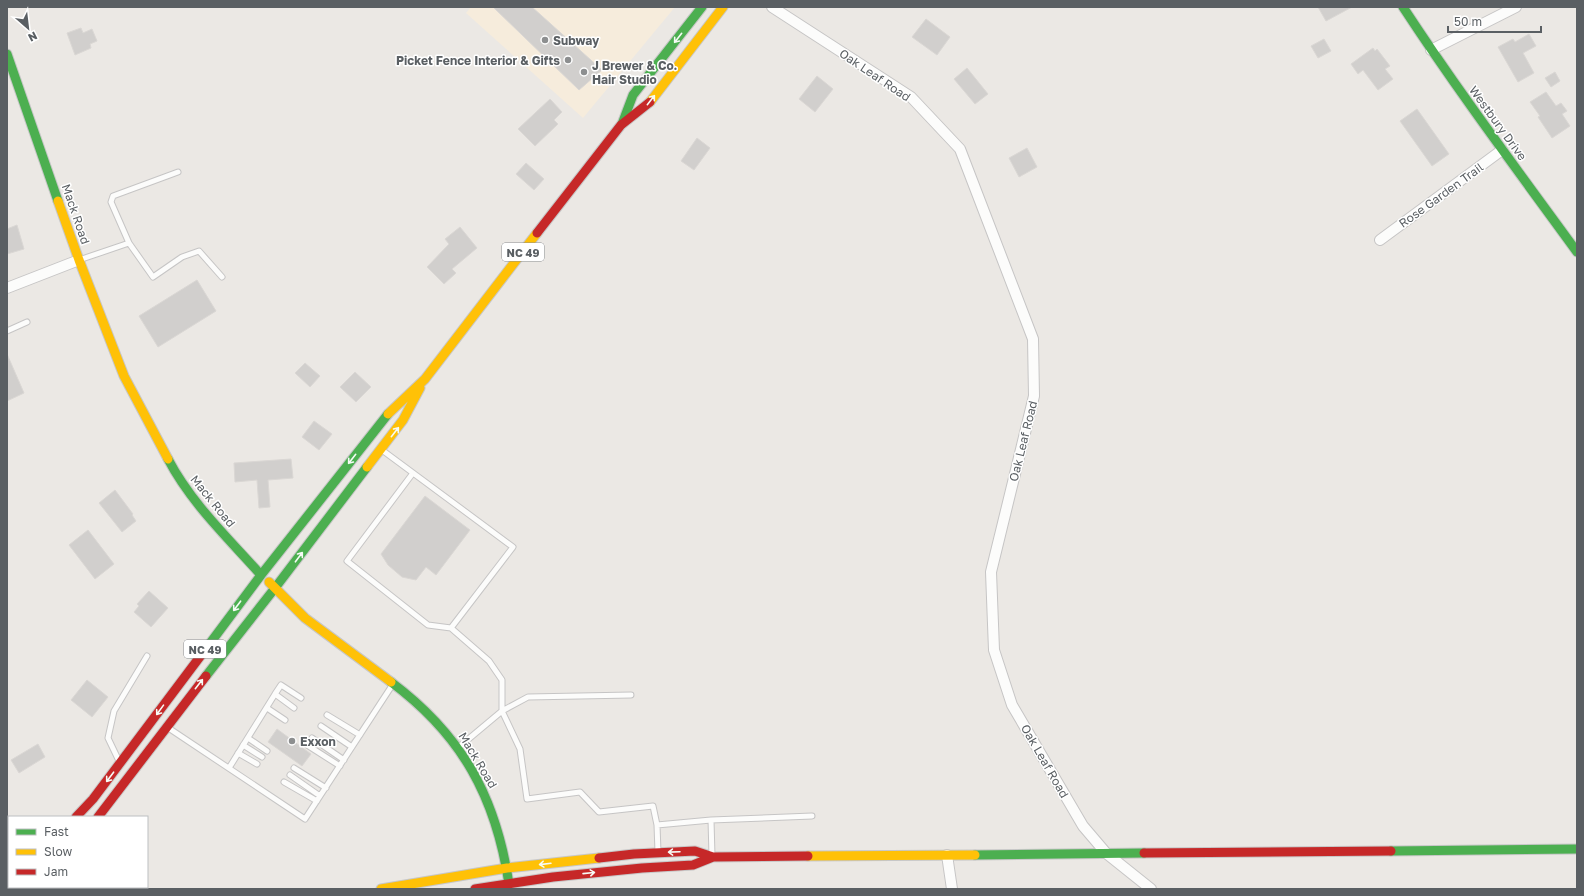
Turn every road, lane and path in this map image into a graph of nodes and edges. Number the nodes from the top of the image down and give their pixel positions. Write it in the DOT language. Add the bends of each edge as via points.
graph roads {
  1 [pos="702,7"];
  2 [pos="722,7"];
  3 [pos="772,7"];
  4 [pos="1403,7"];
  5 [pos="1516,7"];
  6 [pos="1431,50"];
  7 [pos="7,54"];
  8 [pos="621,125"];
  9 [pos="1502,150"];
  10 [pos="178,172"];
  11 [pos="1380,240"];
  12 [pos="129,243"];
  13 [pos="1577,252"];
  14 [pos="79,260"];
  15 [pos="222,277"];
  16 [pos="7,288"];
  17 [pos="27,322"];
  18 [pos="7,331"];
  19 [pos="425,378"];
  20 [pos="381,450"];
  21 [pos="413,474"];
  22 [pos="261,574"];
  23 [pos="275,588"];
  24 [pos="451,628"];
  25 [pos="147,656"];
  26 [pos="394,684"];
  27 [pos="275,694"];
  28 [pos="631,694"];
  29 [pos="301,698"];
  30 [pos="267,708"];
  31 [pos="294,708"];
  32 [pos="502,711"];
  33 [pos="327,715"];
  34 [pos="285,720"];
  35 [pos="166,726"];
  36 [pos="320,726"];
  37 [pos="360,735"];
  38 [pos="248,738"];
  39 [pos="312,738"];
  40 [pos="243,745"];
  41 [pos="307,745"];
  42 [pos="352,747"];
  43 [pos="458,747"];
  44 [pos="267,751"];
  45 [pos="238,753"];
  46 [pos="262,757"];
  47 [pos="344,760"];
  48 [pos="120,763"];
  49 [pos="257,764"];
  50 [pos="340,766"];
  51 [pos="229,768"];
  52 [pos="294,768"];
  53 [pos="290,775"];
  54 [pos="284,782"];
  55 [pos="326,788"];
  56 [pos="320,796"];
  57 [pos="93,800"];
  58 [pos="317,801"];
  59 [pos="77,816"];
  60 [pos="87,816"];
  61 [pos="99,816"];
  62 [pos="812,816"];
  63 [pos="711,820"];
  64 [pos="656,825"];
  65 [pos="1577,849"];
  66 [pos="658,852"];
  67 [pos="1106,853"];
  68 [pos="947,855"];
  69 [pos="712,857"];
  70 [pos="507,868"];
  71 [pos="509,886"];
  72 [pos="381,889"];
  73 [pos="475,889"];
  74 [pos="952,889"];
  75 [pos="1151,889"];
  1 -- 8 [label="main road, NC 49, one-way" via="634,95"];
  8 -- 2 [label="main road, NC 49, one-way" via="646,105"];
  3 -- 67 [label="street, Oak Leaf Road" via="911,97 960,149 1033,339 1034,396 991,572 994,650 1012,705 1083,826"];
  4 -- 6 [label="main road, Westbury Drive"];
  5 -- 6 [label="street"];
  6 -- 9 [label="main road, Westbury Drive"];
  7 -- 14 [label="main road, Mack Road"];
  8 -- 19 [label="main road, NC 49"];
  9 -- 11 [label="street, Rose Garden Trail"];
  9 -- 13 [label="main road, Westbury Drive"];
  10 -- 12 [label="lane" via="113,196 111,202"];
  12 -- 14 [label="lane"];
  12 -- 15 [label="lane" via="154,277 182,257 199,250"];
  14 -- 16 [label="street"];
  14 -- 22 [label="main road, Mack Road" via="124,376 172,469 200,507"];
  17 -- 18 [label="lane"];
  20 -- 19 [label="main road, NC 49, one-way" via="403,420"];
  19 -- 22 [label="main road, NC 49, one-way" via="390,412"];
  20 -- 21 [label="lane"];
  23 -- 20 [label="main road, NC 49, one-way"];
  21 -- 24 [label="lane" via="513,547"];
  21 -- 24 [label="lane" via="347,561 428,625"];
  22 -- 23 [label="main road, Mack Road"];
  22 -- 48 [label="main road, NC 49, one-way"];
  23 -- 26 [label="main road, Mack Road" via="305,618"];
  35 -- 23 [label="main road, NC 49, one-way"];
  24 -- 32 [label="lane" via="489,661 502,680"];
  25 -- 48 [label="lane" via="114,711 108,738"];
  26 -- 37 [label="lane"];
  26 -- 43 [label="main road, Mack Road" via="432,717"];
  27 -- 29 [label="lane" via="282,685"];
  27 -- 30 [label="lane"];
  27 -- 31 [label="lane"];
  28 -- 32 [label="lane" via="528,697"];
  30 -- 34 [label="lane"];
  30 -- 38 [label="lane"];
  32 -- 43 [label="lane"];
  32 -- 64 [label="lane" via="520,749 527,799 580,792 600,812 653,806"];
  33 -- 37 [label="lane"];
  35 -- 51 [label="lane"];
  35 -- 61 [label="main road, NC 49"];
  36 -- 42 [label="lane"];
  37 -- 42 [label="lane"];
  38 -- 40 [label="lane"];
  38 -- 44 [label="lane"];
  39 -- 47 [label="lane"];
  40 -- 45 [label="lane"];
  40 -- 46 [label="lane"];
  41 -- 50 [label="lane"];
  42 -- 47 [label="lane"];
  43 -- 70 [label="main road, Mack Road" via="492,809"];
  45 -- 49 [label="lane"];
  45 -- 51 [label="lane"];
  47 -- 50 [label="lane"];
  48 -- 57 [label="main road, NC 49, one-way"];
  50 -- 55 [label="lane"];
  51 -- 58 [label="lane" via="305,819"];
  52 -- 55 [label="lane"];
  53 -- 56 [label="lane"];
  54 -- 58 [label="lane"];
  55 -- 56 [label="lane"];
  56 -- 58 [label="lane"];
  57 -- 59 [label="main road, NC 49"];
  57 -- 60 [label="main road"];
  62 -- 63 [label="lane"];
  63 -- 64 [label="lane"];
  63 -- 69 [label="lane"];
  64 -- 66 [label="lane"];
  65 -- 67 [label="main road"];
  69 -- 66 [label="main road, one-way" via="695,851"];
  66 -- 70 [label="main road, one-way"];
  67 -- 68 [label="main road"];
  67 -- 75 [label="street, Oak Leaf Road"];
  68 -- 69 [label="main road"];
  68 -- 74 [label="street"];
  71 -- 69 [label="main road, one-way" via="594,873 693,865"];
  70 -- 71 [label="main road, Mack Road"];
  70 -- 72 [label="main road"];
  71 -- 73 [label="main road"];
}
